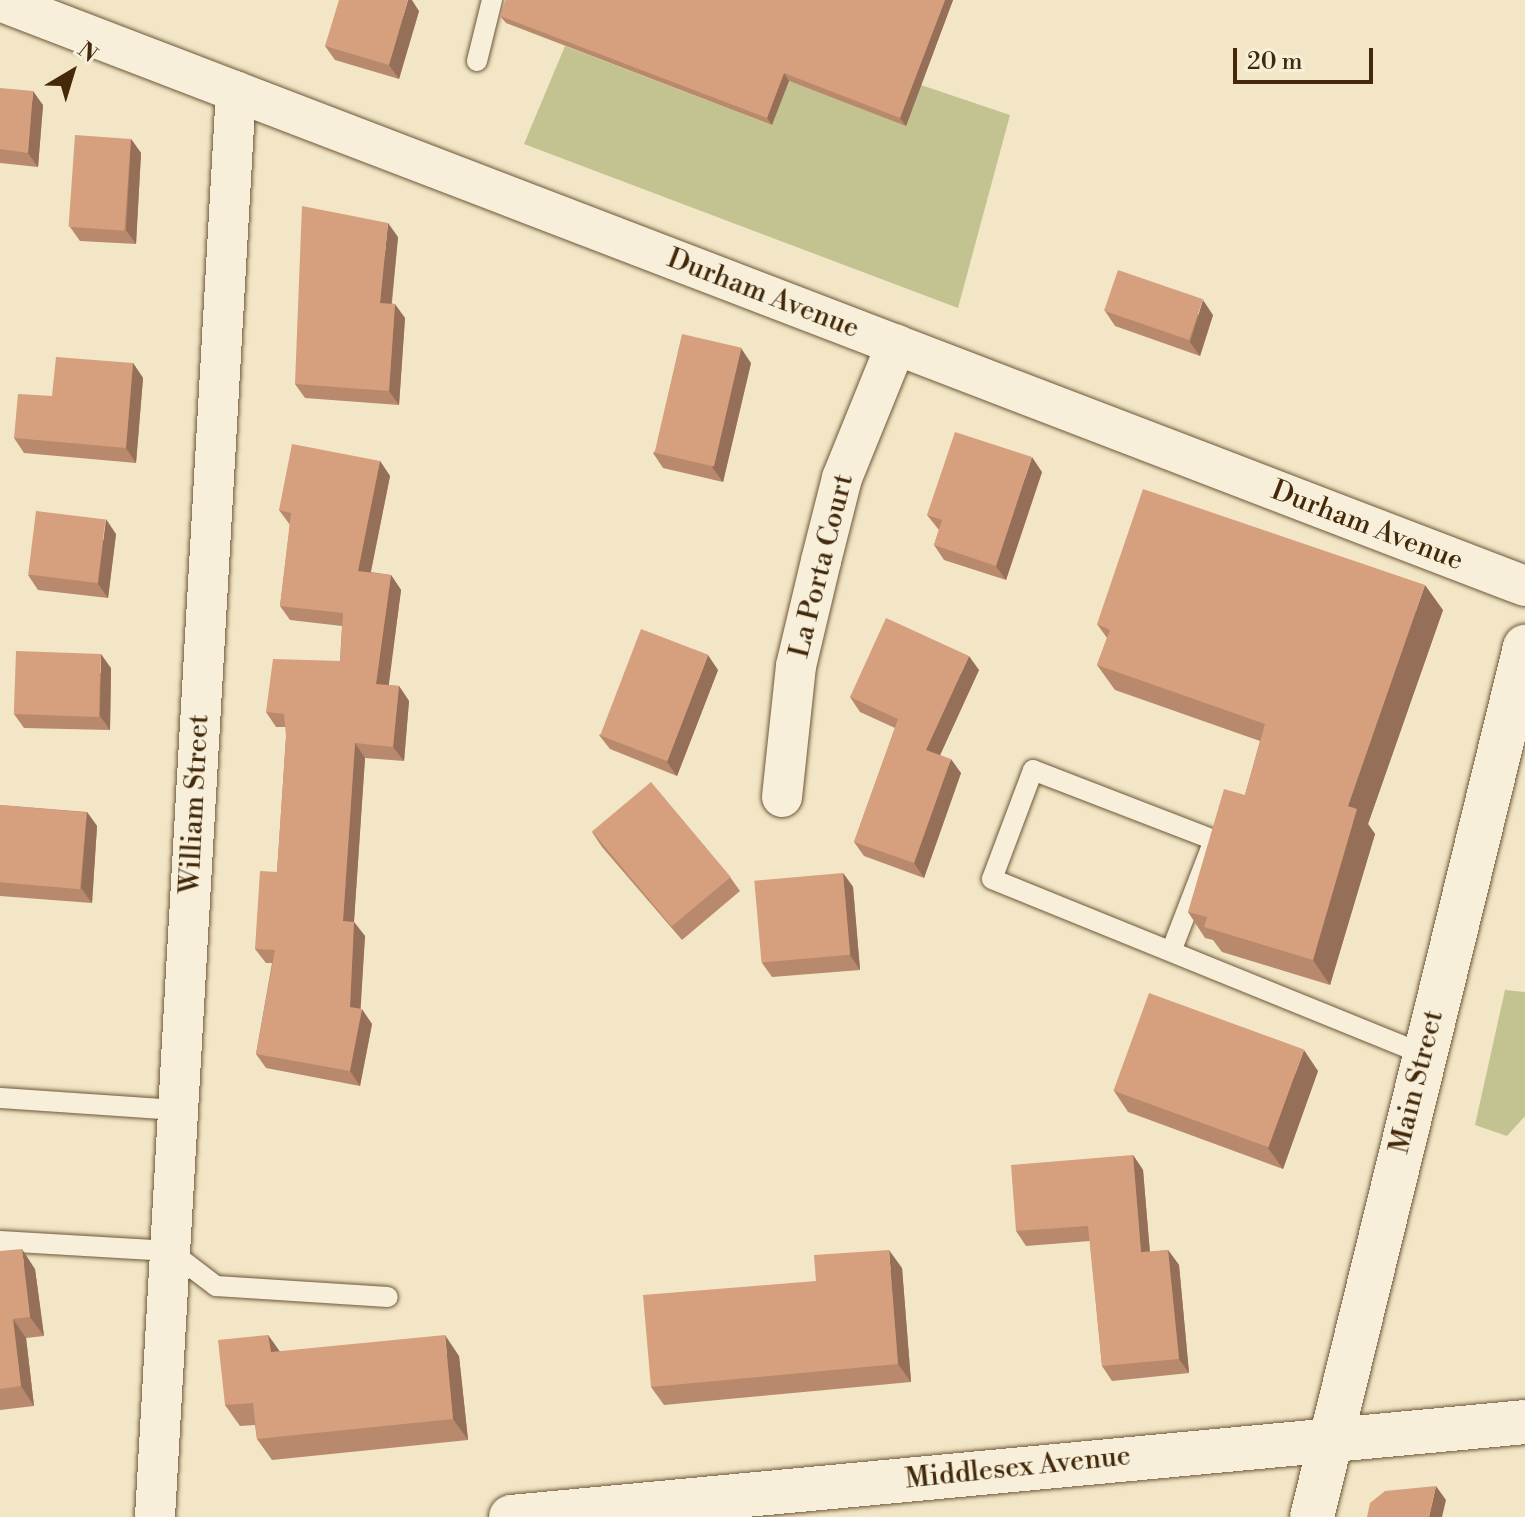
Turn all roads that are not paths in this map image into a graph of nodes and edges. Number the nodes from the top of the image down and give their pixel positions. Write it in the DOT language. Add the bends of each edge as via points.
graph roads {
  1 [pos="492,0"];
  2 [pos="0,1"];
  3 [pos="477,61"];
  4 [pos="236,91"];
  5 [pos="896,345"];
  6 [pos="1525,586"];
  7 [pos="1525,647"];
  8 [pos="782,797"];
  9 [pos="1172,949"];
  10 [pos="1423,1054"];
  11 [pos="0,1098"];
  12 [pos="178,1110"];
  13 [pos="0,1241"];
  14 [pos="170,1251"];
  15 [pos="388,1297"];
  16 [pos="1525,1422"];
  17 [pos="1328,1438"];
  18 [pos="597,1513"];
  19 [pos="155,1517"];
  20 [pos="511,1517"];
  21 [pos="1312,1517"];
  1 -- 3 [label="lane"];
  2 -- 4 [label="street, Durham Avenue"];
  4 -- 5 [label="street, Durham Avenue"];
  4 -- 12 [label="street, William Street"];
  5 -- 6 [label="street, Durham Avenue"];
  5 -- 8 [label="street, La Porta Court" via="828,533 796,666"];
  7 -- 10 [label="main road, Main Street"];
  9 -- 9 [label="lane" via="1214,840 1033,770 992,879"];
  9 -- 10 [label="lane"];
  10 -- 17 [label="main road, Main Street"];
  11 -- 12 [label="lane"];
  12 -- 14 [label="street, William Street"];
  13 -- 14 [label="lane"];
  14 -- 15 [label="lane" via="216,1286"];
  14 -- 19 [label="street, William Street"];
  16 -- 17 [label="main road, Middlesex Avenue"];
  17 -- 18 [label="main road, Middlesex Avenue"];
  17 -- 21 [label="main road, Main Street"];
  18 -- 20 [label="main road, Middlesex Avenue"];
}
